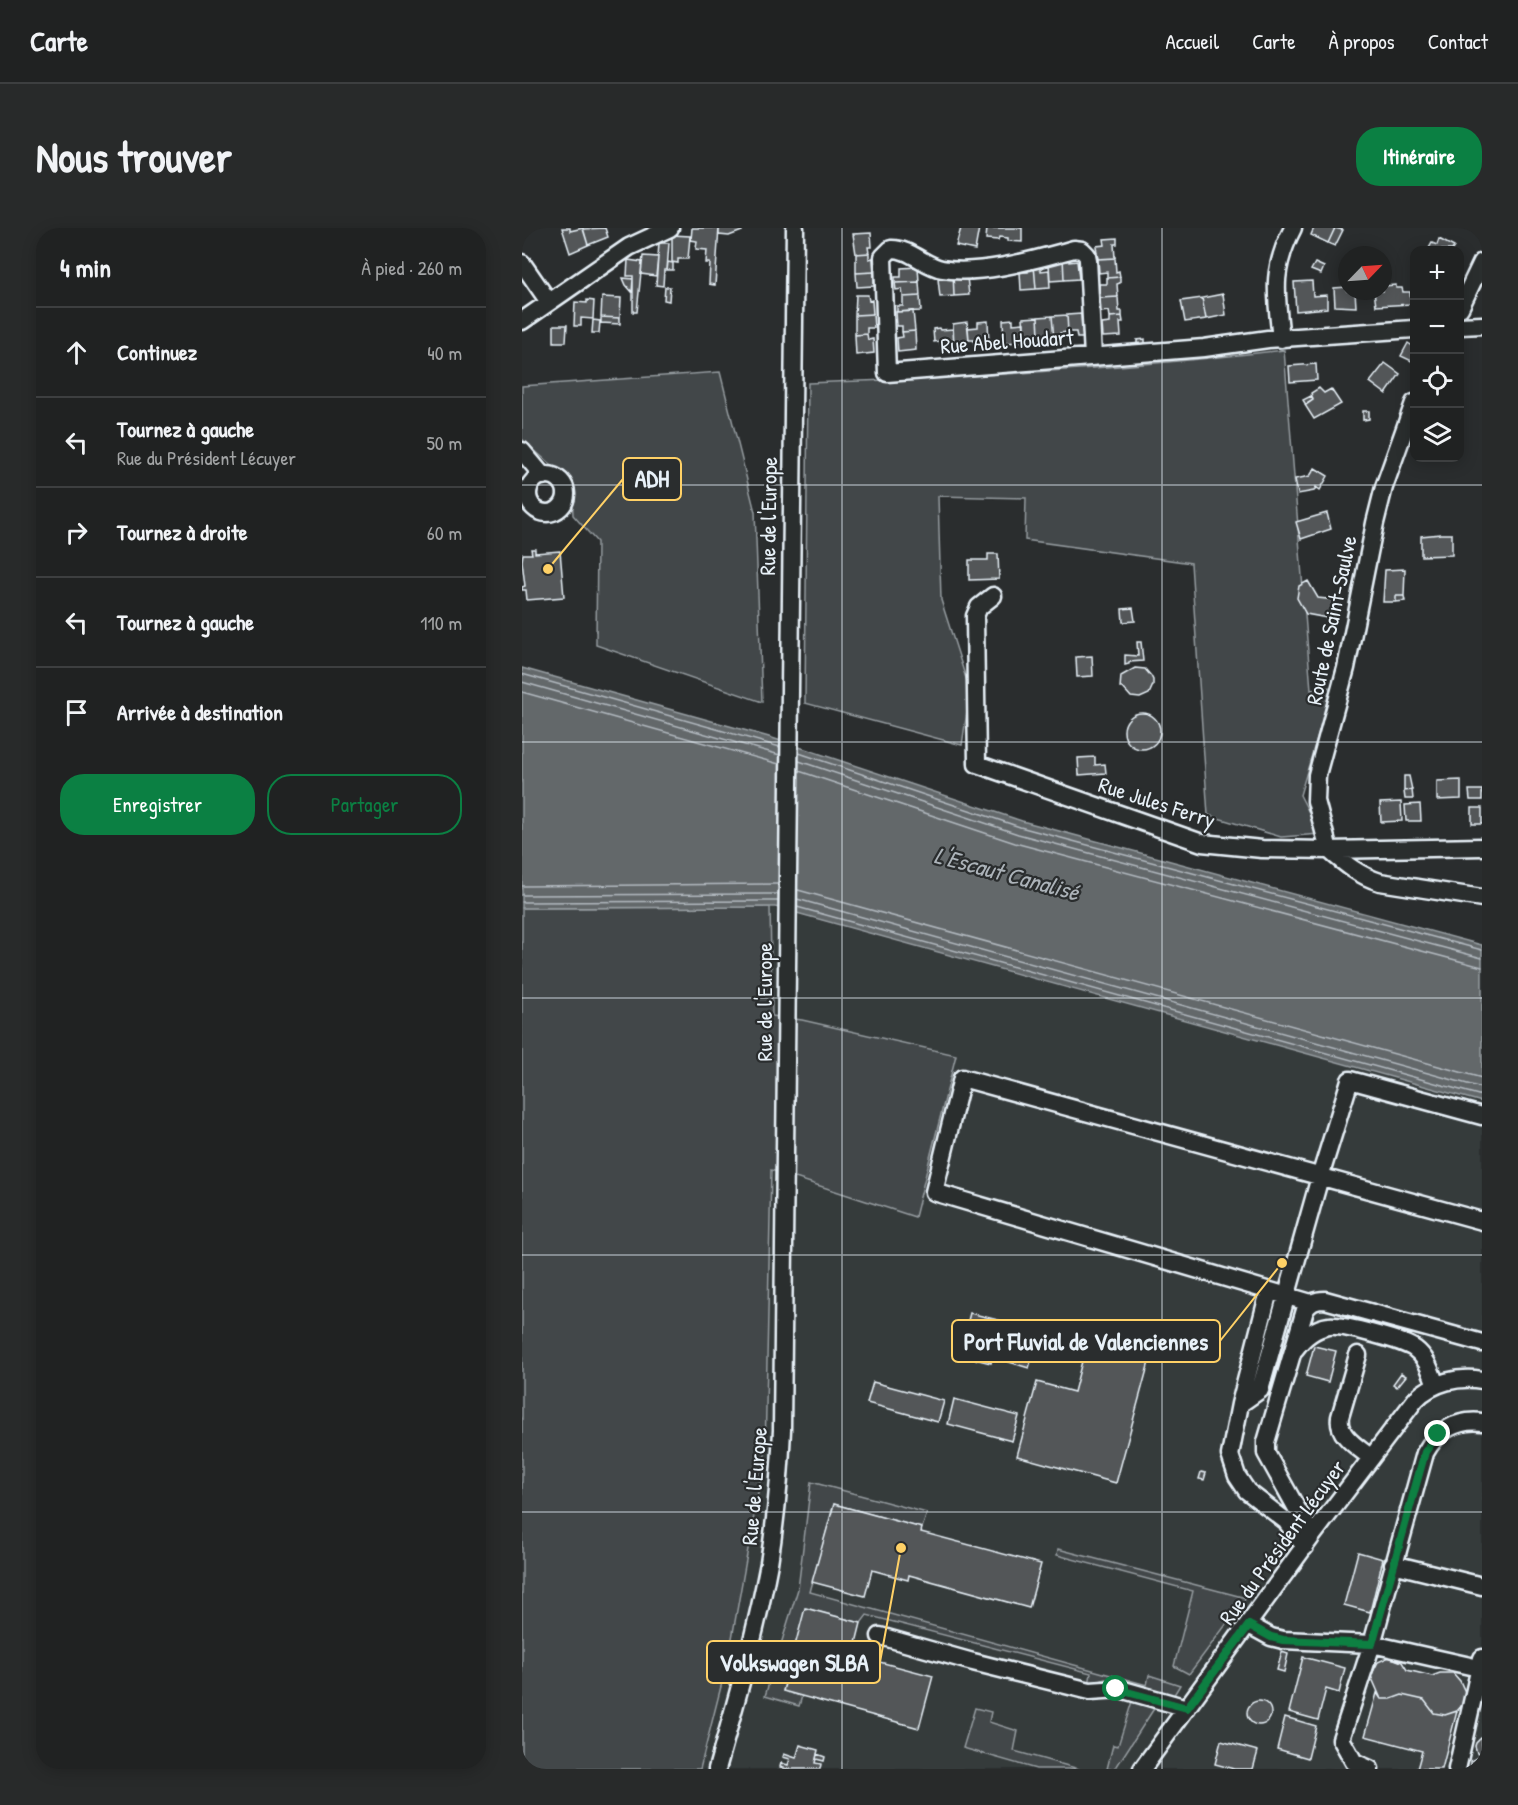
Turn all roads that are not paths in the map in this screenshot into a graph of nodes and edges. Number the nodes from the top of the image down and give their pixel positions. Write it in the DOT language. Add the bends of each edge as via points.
graph roads {
  1 [pos="670,228"];
  2 [pos="795,228"];
  3 [pos="1293,228"];
  4 [pos="1482,261"];
  5 [pos="522,263"];
  6 [pos="1464,300"];
  7 [pos="549,302"];
  8 [pos="522,321"];
  9 [pos="1482,325"];
  10 [pos="1464,326"];
  11 [pos="1410,329"];
  12 [pos="1281,339"];
  13 [pos="1093,357"];
  14 [pos="1412,408"];
  15 [pos="522,451"];
  16 [pos="543,476"];
  17 [pos="993,596"];
  18 [pos="1482,847"];
  19 [pos="1329,850"];
  20 [pos="1482,898"];
  21 [pos="1482,1116"];
  22 [pos="1320,1177"];
  23 [pos="1482,1221"];
  24 [pos="1269,1291"];
  25 [pos="1286,1296"];
  26 [pos="1311,1304"];
  27 [pos="1482,1343"];
  28 [pos="1292,1352"];
  29 [pos="1358,1355"];
  30 [pos="1482,1380"];
  31 [pos="1436,1385"];
  32 [pos="1240,1404"];
  33 [pos="1482,1422"];
  34 [pos="1371,1458"];
  35 [pos="1308,1542"];
  36 [pos="1393,1564"];
  37 [pos="1482,1586"];
  38 [pos="1249,1625"];
  39 [pos="880,1636"];
  40 [pos="1372,1644"];
  41 [pos="1481,1662"];
  42 [pos="1187,1708"];
  43 [pos="717,1769"];
  44 [pos="1142,1769"];
  45 [pos="1370,1769"];
  46 [pos="1458,1769"];
  1 -- 7 [label="street" via="629,247"];
  2 -- 43 [label="street, Rue de l'Europe" via="783,1406 779,1484 763,1590"];
  3 -- 12 [label="street" via="1276,273"];
  4 -- 6 [label="street"];
  5 -- 7 [label="street"];
  7 -- 8 [label="street"];
  9 -- 10 [label="street"];
  11 -- 12 [label="street"];
  12 -- 13 [label="street"];
  13 -- 13 [label="street, Rue Abel Houdart" via="886,373 882,261 888,251 900,249 933,266 951,270 997,267 1082,250 1088,260"];
  14 -- 19 [label="street, Route de Saint-Saulve" via="1384,487 1346,668 1317,775 1316,801"];
  15 -- 16 [label="street"];
  17 -- 19 [label="street, Rue Jules Ferry" via="979,607 975,616 977,764 1192,841 1262,849"];
  18 -- 19 [label="street, Rue Jules Ferry"];
  19 -- 20 [label="street" via="1349,867 1380,882"];
  21 -- 22 [label="street" via="1350,1080"];
  22 -- 23 [label="street"];
  22 -- 24 [label="street" via="962,1078 934,1192"];
  22 -- 25 [label="street"];
  24 -- 25 [label="street"];
  24 -- 32 [label="street"];
  25 -- 26 [label="street"];
  25 -- 32 [label="street" via="1260,1390"];
  26 -- 27 [label="street" via="1325,1300"];
  26 -- 28 [label="street" via="1305,1311"];
  28 -- 31 [label="street" via="1318,1329 1341,1326 1412,1346 1425,1359"];
  28 -- 35 [label="street" via="1266,1453"];
  29 -- 34 [label="street" via="1340,1425 1348,1439"];
  30 -- 31 [label="street, Rue du Président Lécuyer" via="1454,1379"];
  31 -- 34 [label="street, Rue du Président Lécuyer" via="1416,1399"];
  32 -- 35 [label="street" via="1230,1449 1237,1476 1252,1496"];
  33 -- 36 [label="street" via="1451,1426 1429,1445"];
  34 -- 35 [label="street, Rue du Président Lécuyer"];
  35 -- 38 [label="street, Rue du Président Lécuyer"];
  36 -- 37 [label="street"];
  36 -- 40 [label="street"];
  38 -- 40 [label="street" via="1283,1640"];
  38 -- 42 [label="street, Rue du Président Lécuyer"];
  39 -- 42 [label="street" via="1090,1691 1120,1689"];
  40 -- 41 [label="street"];
  40 -- 45 [label="street" via="1341,1739 1354,1762"];
  41 -- 46 [label="street"];
  42 -- 44 [label="street, Rue du Président Lécuyer"];
}
